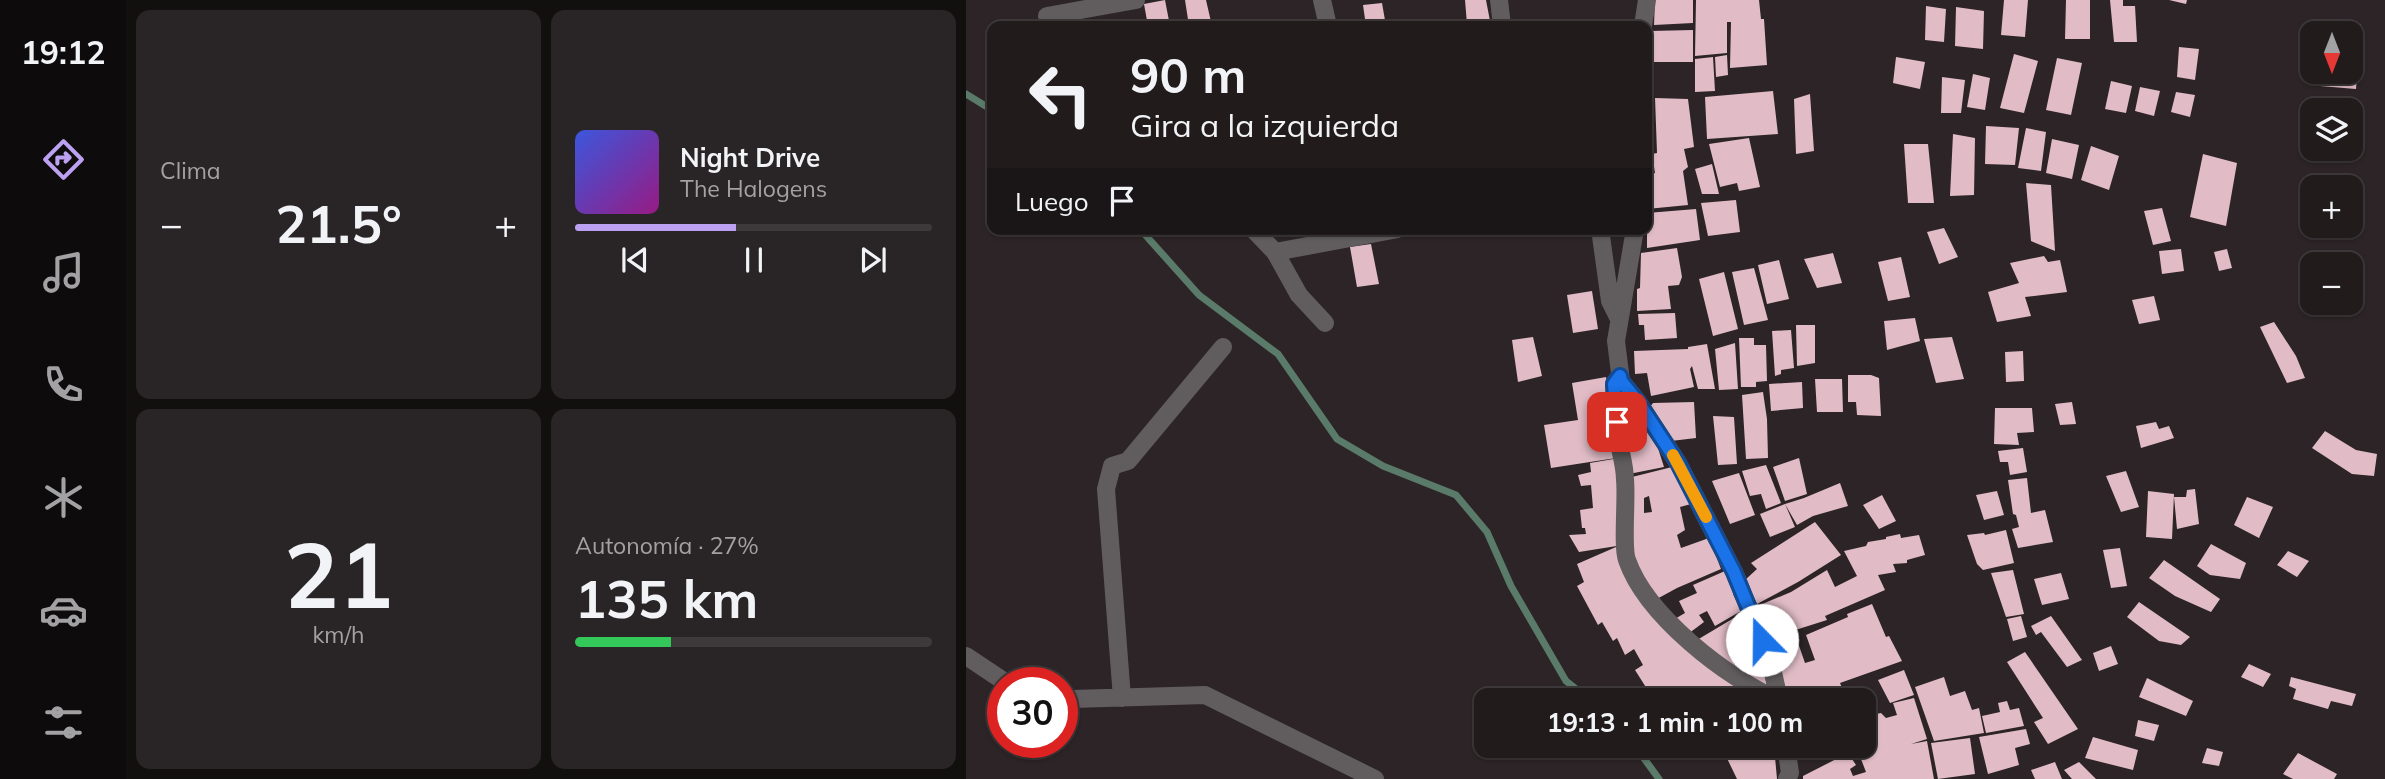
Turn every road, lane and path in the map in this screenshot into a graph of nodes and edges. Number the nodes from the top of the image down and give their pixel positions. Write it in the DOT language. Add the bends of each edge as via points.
graph roads {
  1 [pos="1136,0"];
  2 [pos="1322,0"];
  3 [pos="1499,0"];
  4 [pos="1647,0"];
  5 [pos="1046,14"];
  6 [pos="1327,21"];
  7 [pos="1500,21"];
  8 [pos="1644,21"];
  9 [pos="1259,235"];
  10 [pos="1366,235"];
  11 [pos="1601,235"];
  12 [pos="1634,235"];
  13 [pos="1275,252"];
  14 [pos="1619,319"];
  15 [pos="1325,323"];
  16 [pos="1223,347"];
  17 [pos="1620,376"];
  18 [pos="966,656"];
  19 [pos="987,670"];
  20 [pos="1122,698"];
  21 [pos="1078,699"];
  22 [pos="1788,758"];
  23 [pos="1375,779"];
  24 [pos="1787,779"];
  1 -- 5 [label="street"];
  2 -- 6 [label="street"];
  3 -- 7 [label="street"];
  4 -- 8 [label="street"];
  9 -- 13 [label="street"];
  10 -- 13 [label="street"];
  11 -- 14 [label="street" via="1609,301"];
  12 -- 14 [label="street"];
  13 -- 15 [label="street" via="1299,295"];
  14 -- 17 [label="street"];
  16 -- 20 [label="street" via="1128,461 1112,466 1106,489"];
  17 -- 17 [label="street" via="1614,384 1625,475 1626,557 1632,571 1666,619 1691,642 1745,683 1779,700 1771,663 1734,572 1678,463"];
  18 -- 19 [label="street"];
  20 -- 21 [label="street"];
  20 -- 23 [label="street" via="1205,695"];
  22 -- 24 [label="street"];
}
